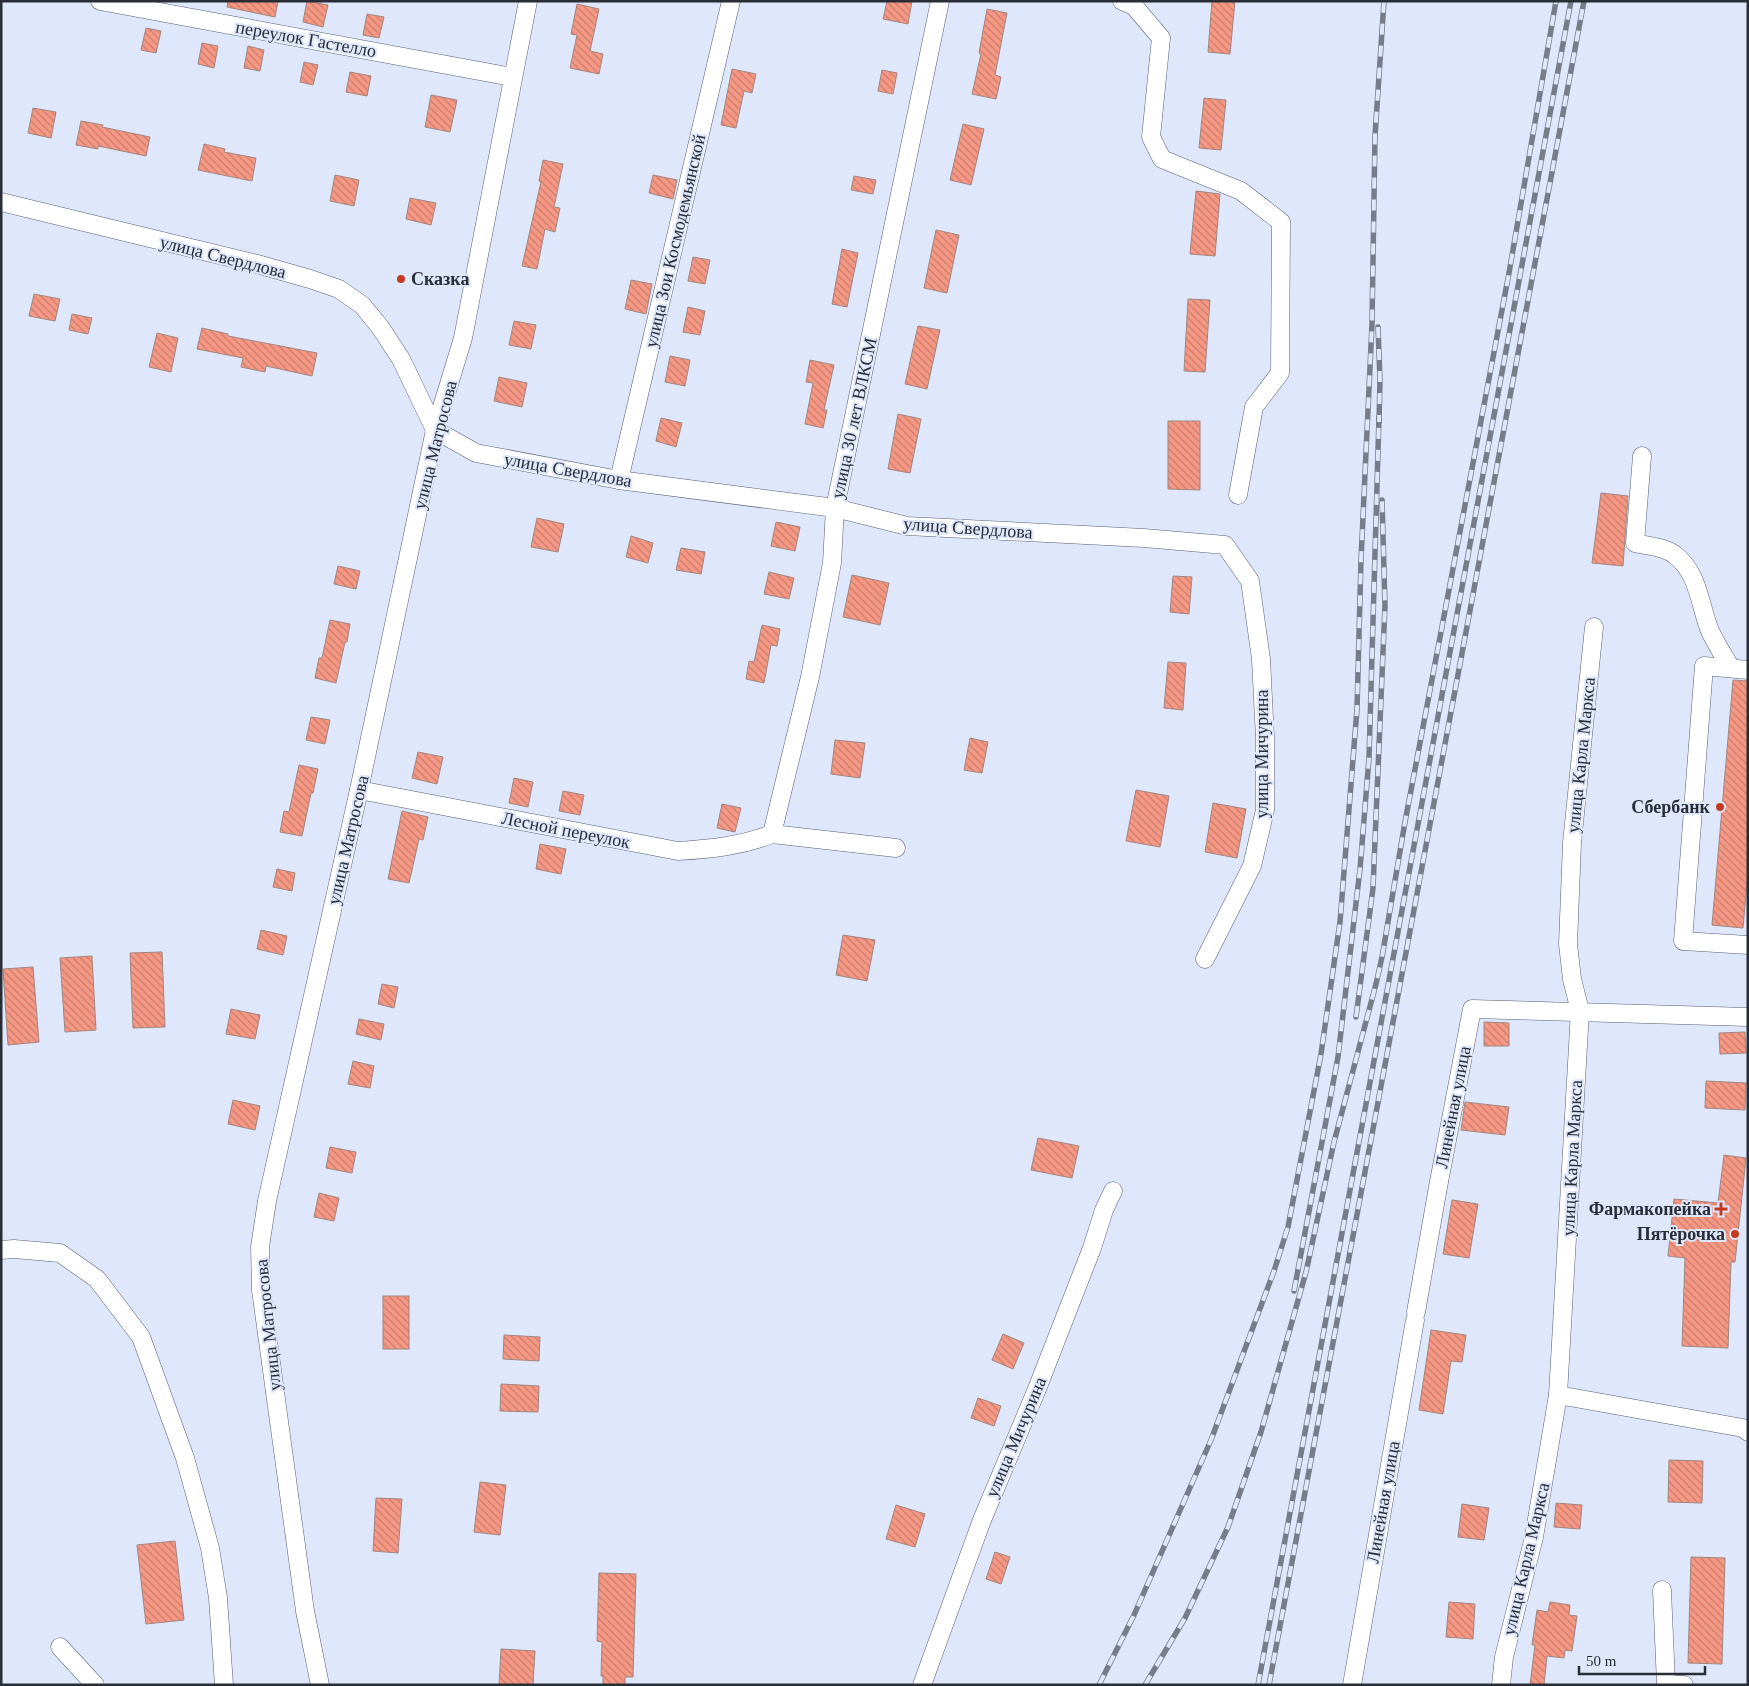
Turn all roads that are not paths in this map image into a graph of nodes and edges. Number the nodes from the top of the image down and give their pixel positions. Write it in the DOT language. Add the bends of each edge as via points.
graph roads {
  1 [pos="100,1"];
  2 [pos="528,1"];
  3 [pos="731,1"];
  4 [pos="940,1"];
  5 [pos="1122,1"];
  6 [pos="512,77"];
  7 [pos="1,202"];
  8 [pos="435,430"];
  9 [pos="1642,456"];
  10 [pos="619,480"];
  11 [pos="1238,495"];
  12 [pos="836,508"];
  13 [pos="1226,545"];
  14 [pos="1594,627"];
  15 [pos="1739,669"];
  16 [pos="359,790"];
  17 [pos="772,834"];
  18 [pos="896,848"];
  19 [pos="1748,945"];
  20 [pos="1205,959"];
  21 [pos="1580,1011"];
  22 [pos="1748,1017"];
  23 [pos="1113,1191"];
  24 [pos="1,1250"];
  25 [pos="1558,1395"];
  26 [pos="1748,1432"];
  27 [pos="1662,1590"];
  28 [pos="60,1647"];
  29 [pos="95,1685"];
  30 [pos="224,1685"];
  31 [pos="320,1685"];
  32 [pos="922,1685"];
  33 [pos="1352,1685"];
  34 [pos="1501,1685"];
  35 [pos="1684,1685"];
  1 -- 6 [label="street, переулок Гастелло"];
  2 -- 6 [label="street, улица Матросова"];
  3 -- 10 [label="street, улица Зои Космодемьянской"];
  4 -- 12 [label="street, улица 30 лет ВЛКСМ"];
  5 -- 11 [label="street" via="1134,6 1161,38 1151,137 1162,159 1241,191 1281,222 1280,373 1254,407"];
  6 -- 8 [label="street, улица Матросова" via="463,338"];
  7 -- 8 [label="street, улица Свердлова" via="257,264 339,289 362,305 380,327 401,359"];
  8 -- 10 [label="street, улица Свердлова" via="476,453"];
  8 -- 16 [label="street, улица Матросова"];
  9 -- 15 [label="street" via="1635,543 1674,554 1684,564 1699,591 1710,631"];
  10 -- 12 [label="street, улица Свердлова"];
  12 -- 13 [label="street, улица Свердлова" via="907,526"];
  12 -- 17 [label="street, улица 30 лет ВЛКСМ" via="831,573"];
  13 -- 20 [label="street, улица Мичурина" via="1250,581 1261,659 1265,810 1252,866"];
  14 -- 21 [label="street, улица Карла Маркса" via="1572,843 1568,944"];
  15 -- 19 [label="street" via="1704,666 1683,941"];
  16 -- 17 [label="street, Лесной переулок" via="678,851 721,848"];
  16 -- 31 [label="street, улица Матросова" via="267,1201 260,1247 261,1290 305,1611"];
  17 -- 18 [label="street"];
  21 -- 22 [label="street"];
  21 -- 25 [label="street, улица Карла Маркса"];
  21 -- 33 [label="street, Линейная улица" via="1472,1009"];
  23 -- 32 [label="street, улица Мичурина" via="1037,1389 982,1520"];
  24 -- 30 [label="street" via="60,1253 98,1279 141,1337 185,1458 210,1548 218,1598"];
  25 -- 26 [label="street" via="1743,1428"];
  25 -- 34 [label="street, улица Карла Маркса" via="1534,1537 1504,1656"];
  27 -- 35 [label="street" via="1666,1684"];
  28 -- 29 [label="street"];
}
